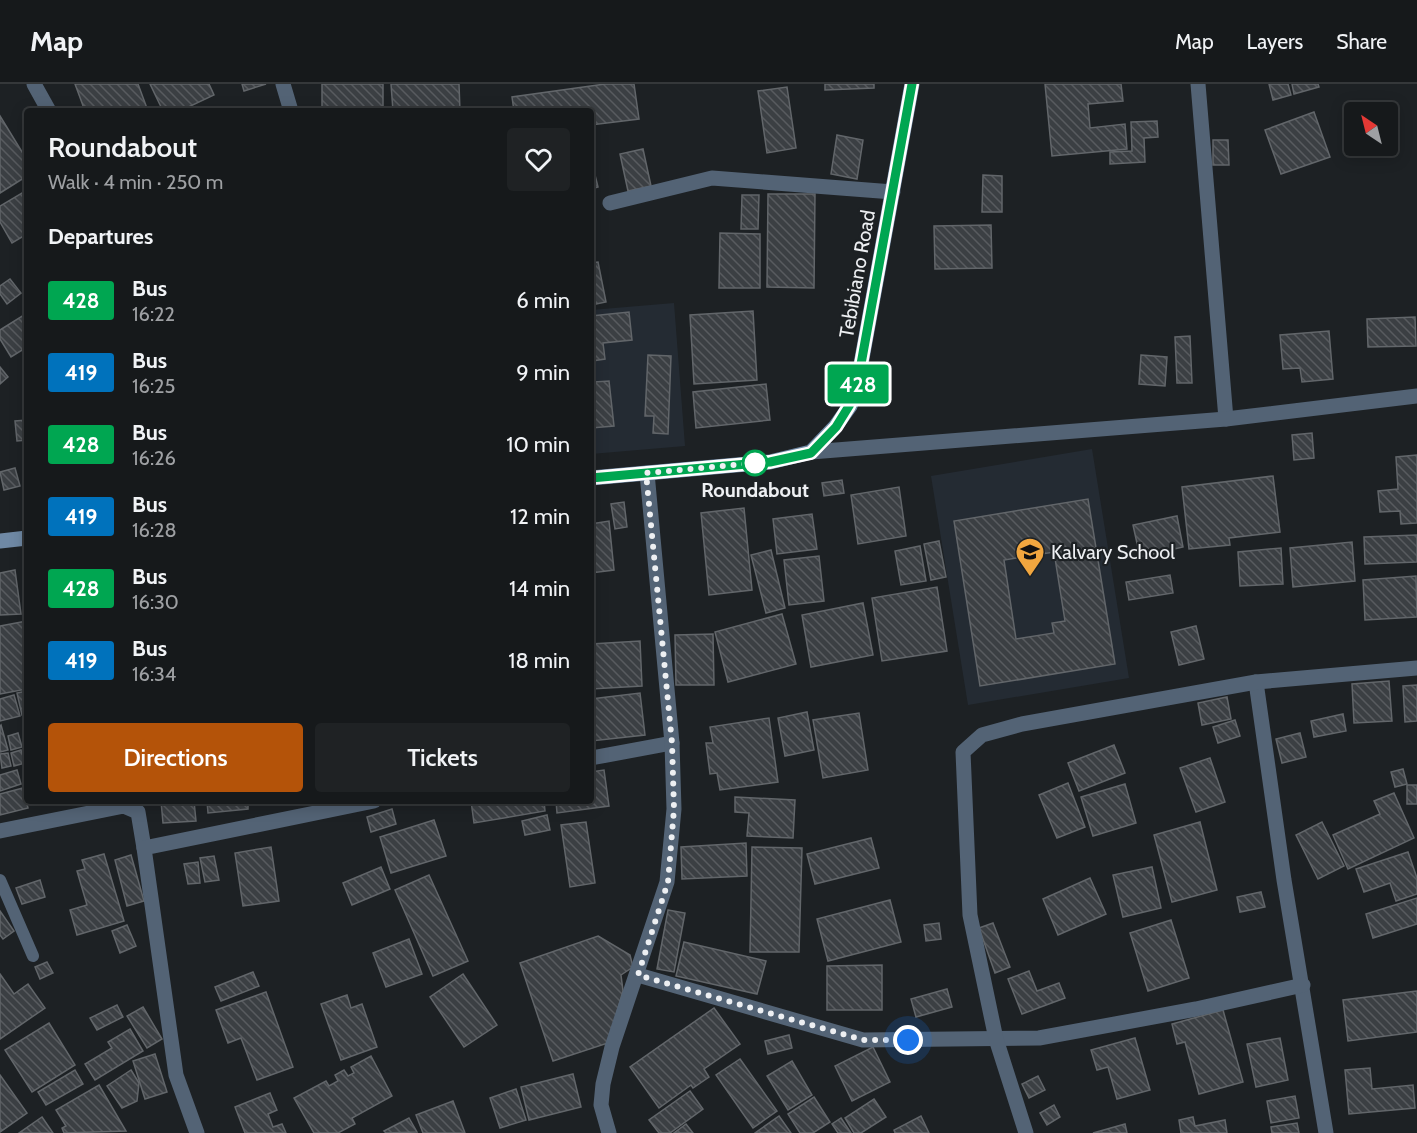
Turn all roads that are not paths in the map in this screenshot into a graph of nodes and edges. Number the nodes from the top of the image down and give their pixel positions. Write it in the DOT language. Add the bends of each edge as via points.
graph roads {
  1 [pos="34,84"];
  2 [pos="283,84"];
  3 [pos="912,84"];
  4 [pos="1198,84"];
  5 [pos="47,108"];
  6 [pos="290,108"];
  7 [pos="893,192"];
  8 [pos="610,203"];
  9 [pos="1417,396"];
  10 [pos="1226,419"];
  11 [pos="811,453"];
  12 [pos="646,473"];
  13 [pos="594,478"];
  14 [pos="24,538"];
  15 [pos="0,541"];
  16 [pos="1417,668"];
  17 [pos="1256,682"];
  18 [pos="672,743"];
  19 [pos="594,757"];
  20 [pos="359,804"];
  21 [pos="0,831"];
  22 [pos="144,848"];
  23 [pos="0,880"];
  24 [pos="33,956"];
  25 [pos="638,975"];
  26 [pos="1303,985"];
  27 [pos="996,1039"];
  28 [pos="197,1133"];
  29 [pos="609,1133"];
  30 [pos="1026,1133"];
  31 [pos="1326,1133"];
  1 -- 5 [label="street"];
  2 -- 6 [label="street"];
  3 -- 7 [label="main road, Tebibiano Road"];
  4 -- 10 [label="street"];
  7 -- 8 [label="street" via="712,178"];
  7 -- 11 [label="main road, Tebibiano Road" via="857,386 836,427"];
  9 -- 10 [label="street"];
  10 -- 11 [label="street"];
  11 -- 12 [label="main road" via="770,462"];
  12 -- 13 [label="main road"];
  12 -- 18 [label="street"];
  14 -- 15 [label="main road"];
  16 -- 17 [label="street"];
  17 -- 26 [label="street"];
  17 -- 27 [label="street" via="1022,724 982,735 963,752 970,915"];
  18 -- 19 [label="street"];
  18 -- 25 [label="street" via="674,809 668,882"];
  20 -- 22 [label="street"];
  21 -- 22 [label="street" via="124,806 138,812"];
  22 -- 28 [label="street" via="176,1075"];
  23 -- 24 [label="lane"];
  25 -- 27 [label="street" via="863,1040"];
  25 -- 29 [label="street" via="603,1084 601,1105"];
  26 -- 27 [label="street" via="1039,1038"];
  26 -- 31 [label="street"];
  27 -- 30 [label="street"];
}
